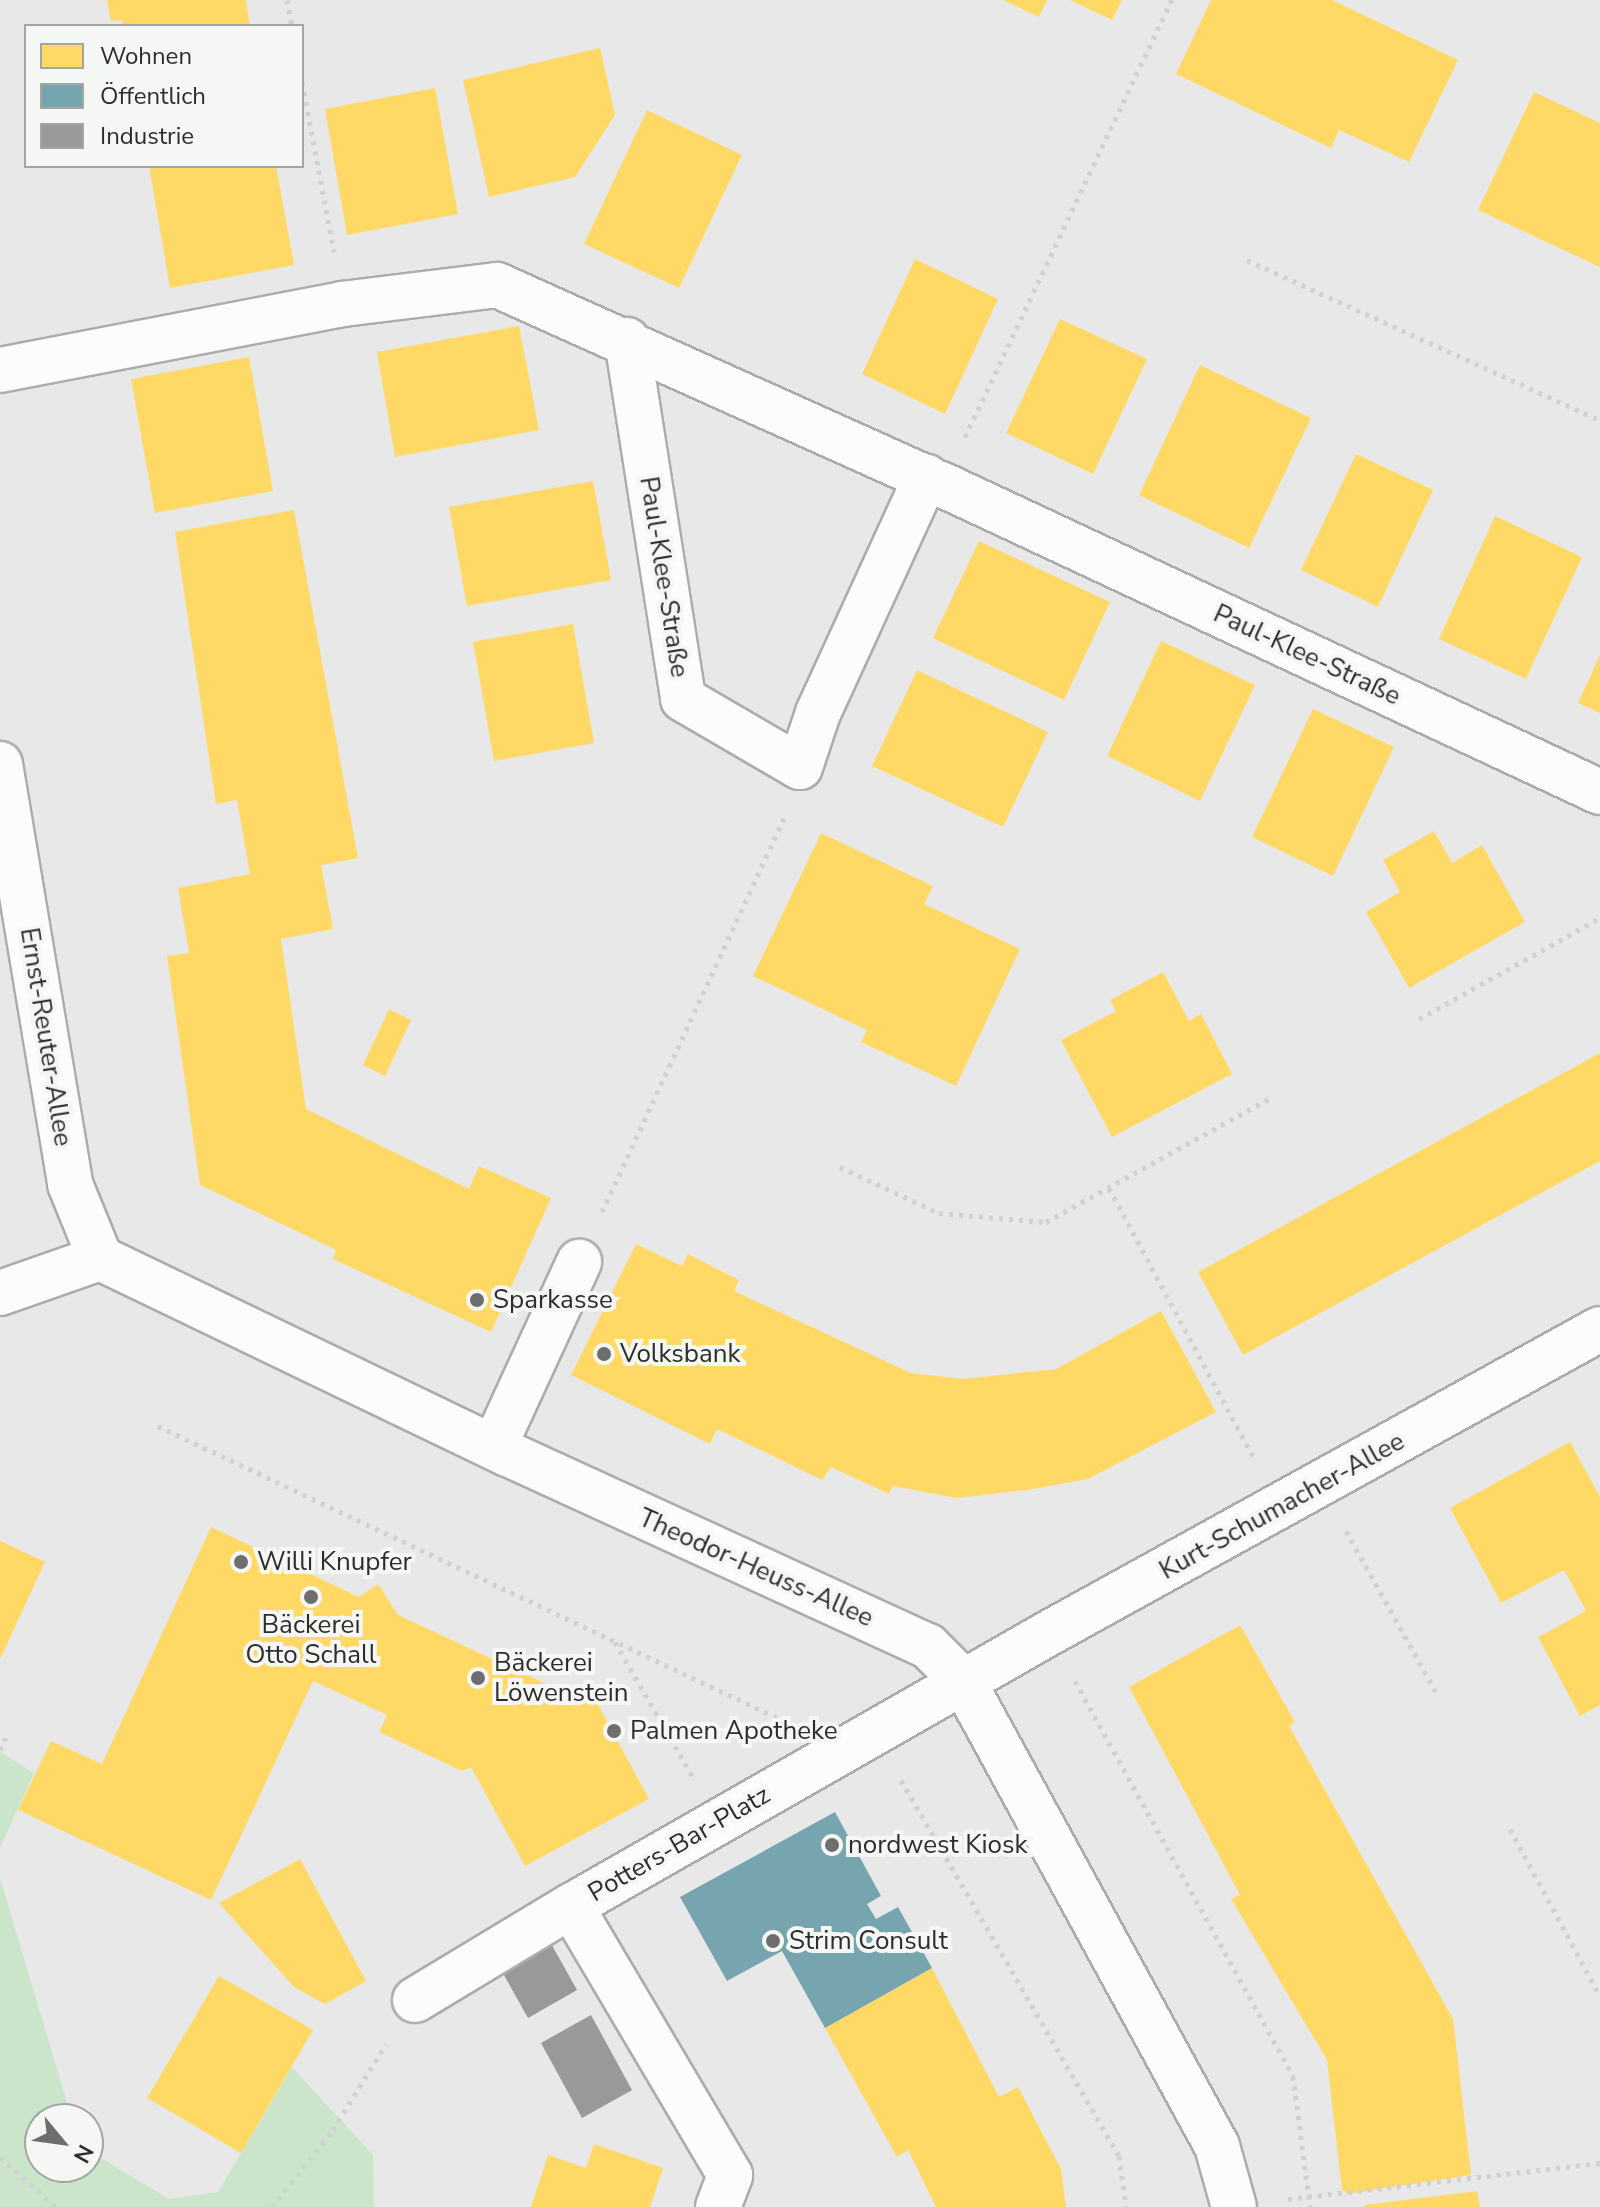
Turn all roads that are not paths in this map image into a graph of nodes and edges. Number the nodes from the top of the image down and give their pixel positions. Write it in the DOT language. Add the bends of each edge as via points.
graph roads {
  1 [pos="627,340"];
  2 [pos="0,370"];
  3 [pos="934,481"];
  4 [pos="0,764"];
  5 [pos="1600,792"];
  6 [pos="100,1258"];
  7 [pos="579,1262"];
  8 [pos="0,1293"];
  9 [pos="1598,1335"];
  10 [pos="494,1447"];
  11 [pos="963,1681"];
  12 [pos="571,1906"];
  13 [pos="415,2000"];
  14 [pos="718,2207"];
  15 [pos="1234,2207"];
  1 -- 2 [label="street, Paul-Klee-Straße" via="497,285 343,304"];
  1 -- 3 [label="street, Paul-Klee-Straße"];
  1 -- 3 [label="street, Paul-Klee-Straße" via="683,699 800,767 818,713"];
  3 -- 5 [label="street, Paul-Klee-Straße"];
  4 -- 6 [label="street, Ernst-Reuter-Allee" via="70,1184"];
  6 -- 8 [label="street"];
  6 -- 10 [label="street, Theodor-Heuss-Allee"];
  7 -- 10 [label="street"];
  9 -- 11 [label="street, Kurt-Schumacher-Allee"];
  10 -- 11 [label="street, Theodor-Heuss-Allee" via="928,1646"];
  11 -- 12 [label="street, Potters-Bar-Platz"];
  11 -- 15 [label="street, Theodor-Heuss-Allee" via="1217,2146"];
  12 -- 13 [label="street"];
  12 -- 14 [label="street, Potters-Bar-Platz" via="730,2175"];
}
